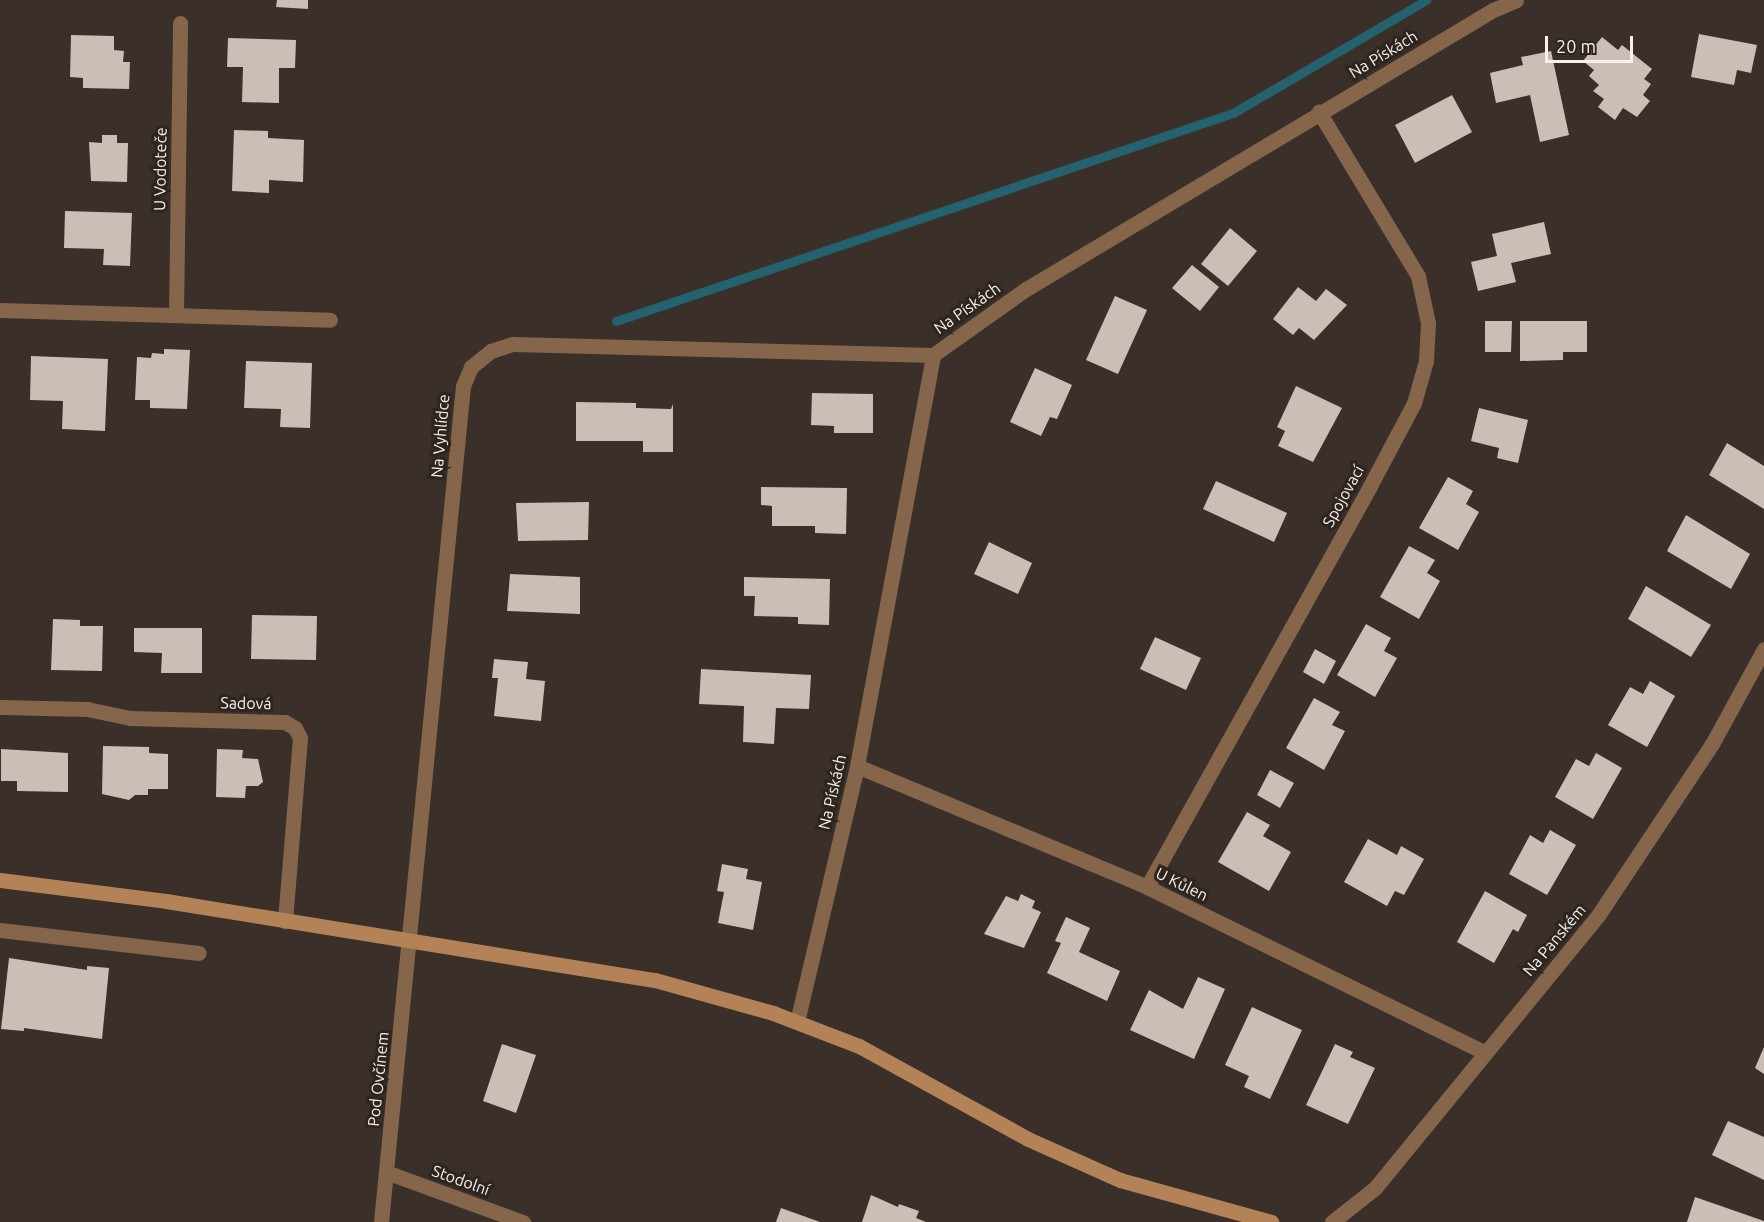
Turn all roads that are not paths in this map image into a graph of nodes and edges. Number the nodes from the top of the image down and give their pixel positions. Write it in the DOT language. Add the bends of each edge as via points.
graph roads {
  1 [pos="1516,0"];
  2 [pos="180,23"];
  3 [pos="1319,112"];
  4 [pos="0,310"];
  5 [pos="176,315"];
  6 [pos="330,320"];
  7 [pos="933,355"];
  8 [pos="1764,649"];
  9 [pos="0,707"];
  10 [pos="857,766"];
  11 [pos="0,880"];
  12 [pos="1147,887"];
  13 [pos="285,921"];
  14 [pos="0,930"];
  15 [pos="410,940"];
  16 [pos="199,954"];
  17 [pos="797,1022"];
  18 [pos="1484,1052"];
  19 [pos="386,1172"];
  20 [pos="381,1222"];
  21 [pos="523,1222"];
  22 [pos="1271,1222"];
  23 [pos="1332,1222"];
  1 -- 3 [label="street, Na Pískách"];
  2 -- 5 [label="street, U Vodoteče"];
  3 -- 7 [label="street, Na Pískách" via="1026,289"];
  3 -- 12 [label="street, Spojovací" via="1418,276 1428,323 1426,361 1414,403 1392,445"];
  4 -- 5 [label="street"];
  5 -- 6 [label="street"];
  7 -- 10 [label="street, Na Pískách"];
  7 -- 15 [label="street, Na Vyhlídce" via="513,344 480,357 463,386"];
  8 -- 18 [label="street, Na Panském" via="1712,744 1599,914"];
  9 -- 13 [label="street, Sadová" via="87,709 130,718 285,722 295,728 300,738"];
  10 -- 12 [label="street, U Kůlen"];
  10 -- 17 [label="street, Na Pískách"];
  11 -- 13 [label="street"];
  12 -- 18 [label="street, U Kůlen"];
  13 -- 15 [label="street"];
  14 -- 16 [label="street"];
  15 -- 17 [label="street" via="655,980"];
  15 -- 19 [label="street, Pod Ovčínem"];
  17 -- 22 [label="street" via="859,1046 1029,1139 1120,1180"];
  18 -- 23 [label="street, Na Panském" via="1375,1188"];
  19 -- 20 [label="street, Pod Ovčínem"];
  19 -- 21 [label="street, Stodolní"];
}
